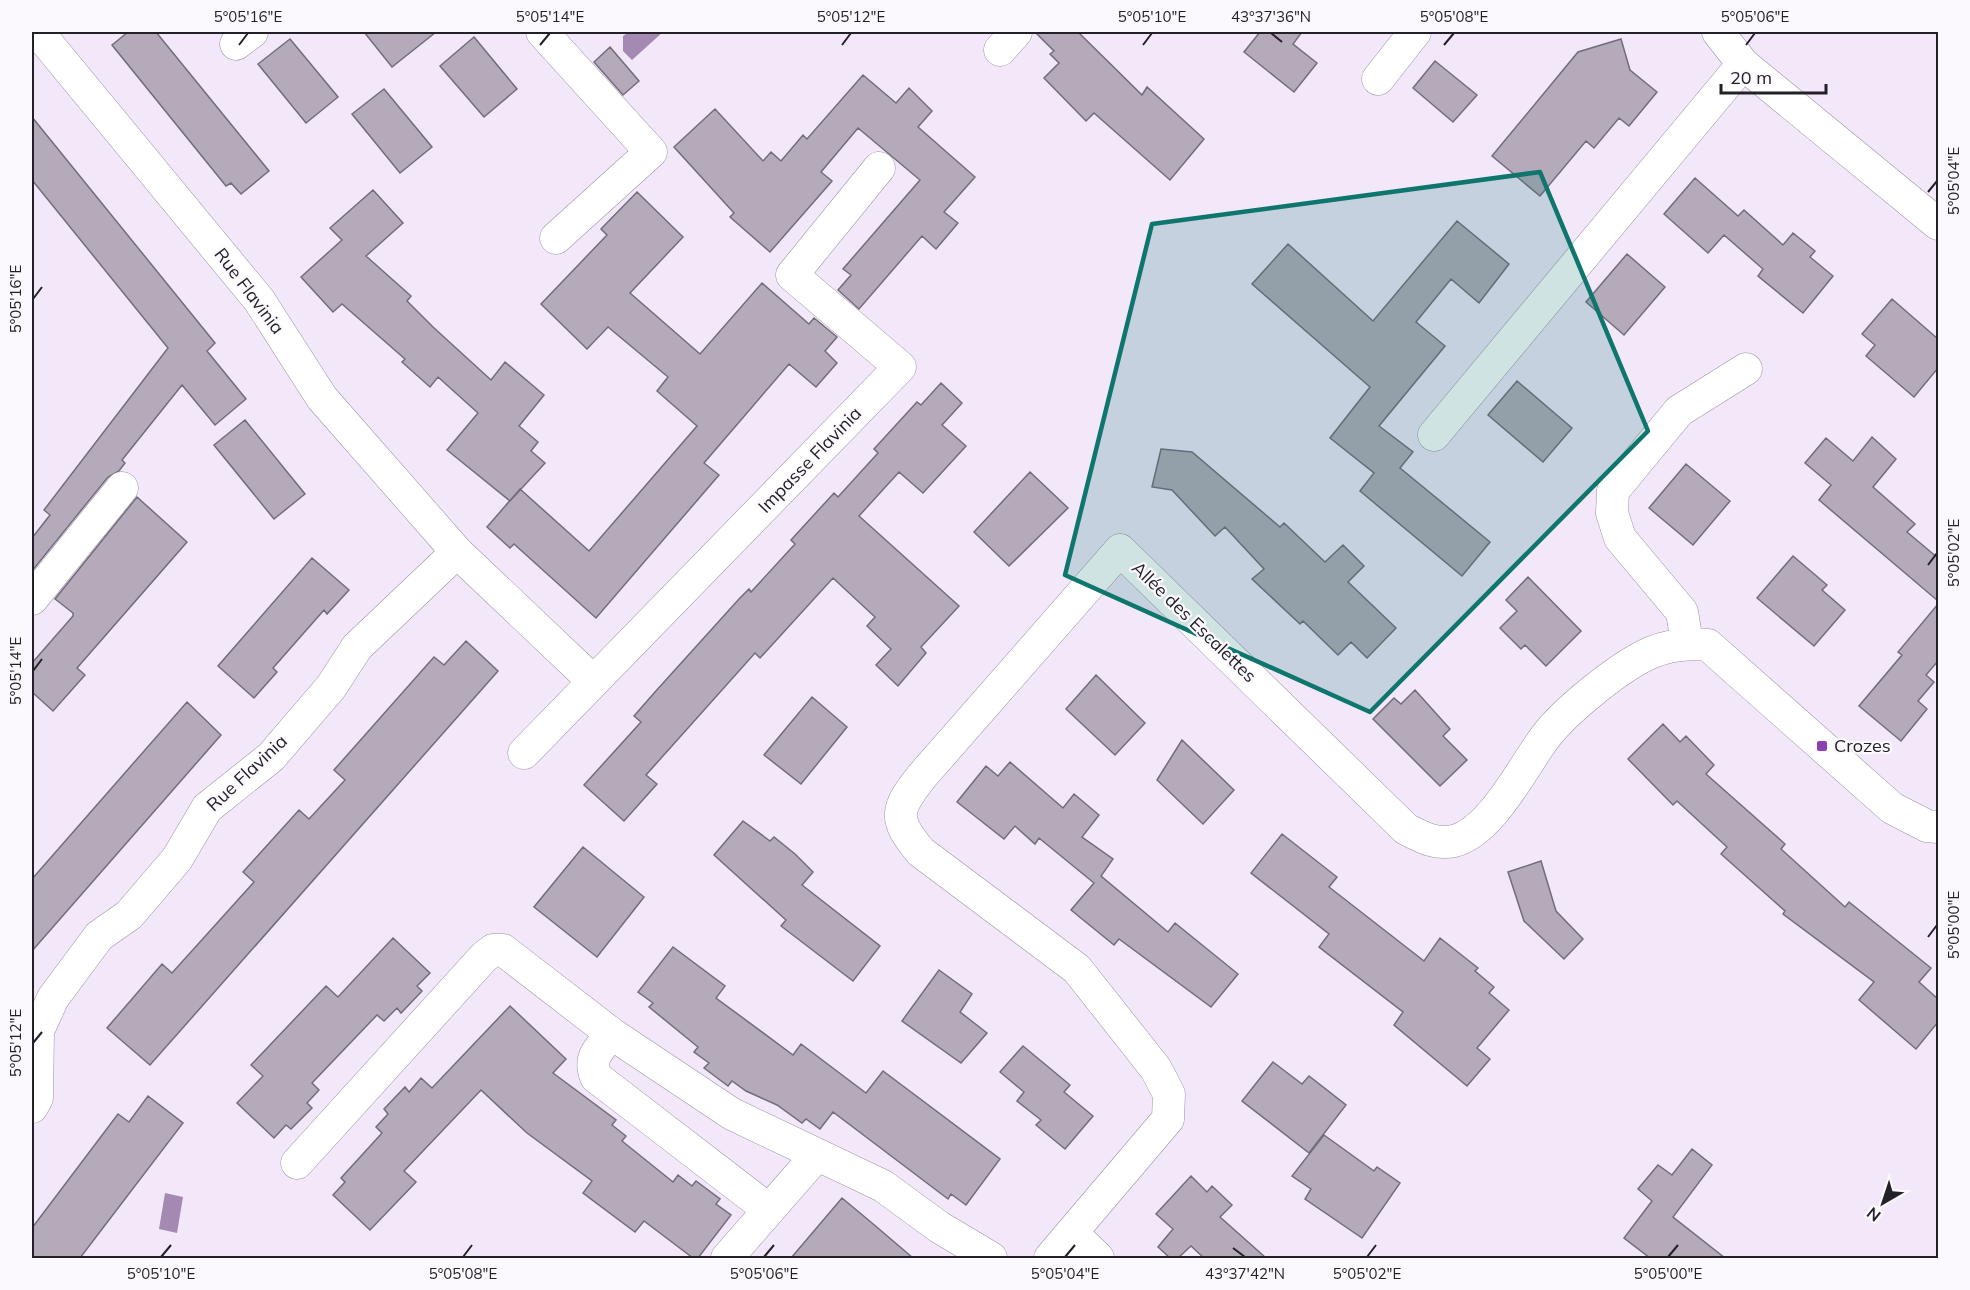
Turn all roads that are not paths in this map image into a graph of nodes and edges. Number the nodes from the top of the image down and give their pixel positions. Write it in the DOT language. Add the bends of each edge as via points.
graph roads {
  1 [pos="38,32"];
  2 [pos="542,32"];
  3 [pos="1415,32"];
  4 [pos="1718,32"];
  5 [pos="1743,64"];
  6 [pos="1378,79"];
  7 [pos="879,168"];
  8 [pos="1938,224"];
  9 [pos="556,238"];
  10 [pos="1746,369"];
  11 [pos="1434,435"];
  12 [pos="122,489"];
  13 [pos="457,552"];
  14 [pos="32,598"];
  15 [pos="1687,643"];
  16 [pos="593,681"];
  17 [pos="524,753"];
  18 [pos="1938,827"];
  19 [pos="612,1034"];
  20 [pos="35,1041"];
  21 [pos="32,1107"];
  22 [pos="818,1155"];
  23 [pos="297,1163"];
  24 [pos="769,1210"];
  25 [pos="1072,1233"];
  26 [pos="727,1258"];
  27 [pos="991,1258"];
  28 [pos="1050,1258"];
  29 [pos="1098,1258"];
  1 -- 13 [label="street, Rue Flavinia" via="259,300 322,398"];
  2 -- 9 [label="street" via="651,152"];
  3 -- 6 [label="street"];
  4 -- 5 [label="street"];
  5 -- 8 [label="street"];
  5 -- 11 [label="street"];
  7 -- 16 [label="street, Impasse Flavinia" via="792,275 900,368"];
  10 -- 15 [label="street" via="1679,411 1613,491 1612,513 1620,538 1682,612"];
  12 -- 14 [label="street"];
  13 -- 16 [label="street, Rue Flavinia"];
  13 -- 20 [label="street, Rue Flavinia" via="357,647 331,687 271,757 207,808 177,859 129,915 99,936 53,998"];
  15 -- 18 [label="street" via="1708,645 1892,808 1927,826"];
  15 -- 25 [label="street, Allée des Escalettes" via="1649,654 1583,697 1542,741 1511,791 1479,825 1456,840 1433,843 1406,829 1120,550 922,776 903,800 899,816 905,833 921,852 1077,969 1156,1069 1169,1094 1168,1119"];
  16 -- 17 [label="street, Impasse Flavinia"];
  19 -- 22 [label="street" via="732,1114"];
  19 -- 23 [label="street" via="503,950 493,950"];
  19 -- 24 [label="street" via="594,1055 596,1077"];
  20 -- 21 [label="street, Rue Flavinia" via="38,1098"];
  22 -- 24 [label="street"];
  22 -- 27 [label="street" via="884,1186 939,1227"];
  24 -- 26 [label="street"];
  25 -- 28 [label="street, Allée des Escalettes"];
  25 -- 29 [label="street"];
}
